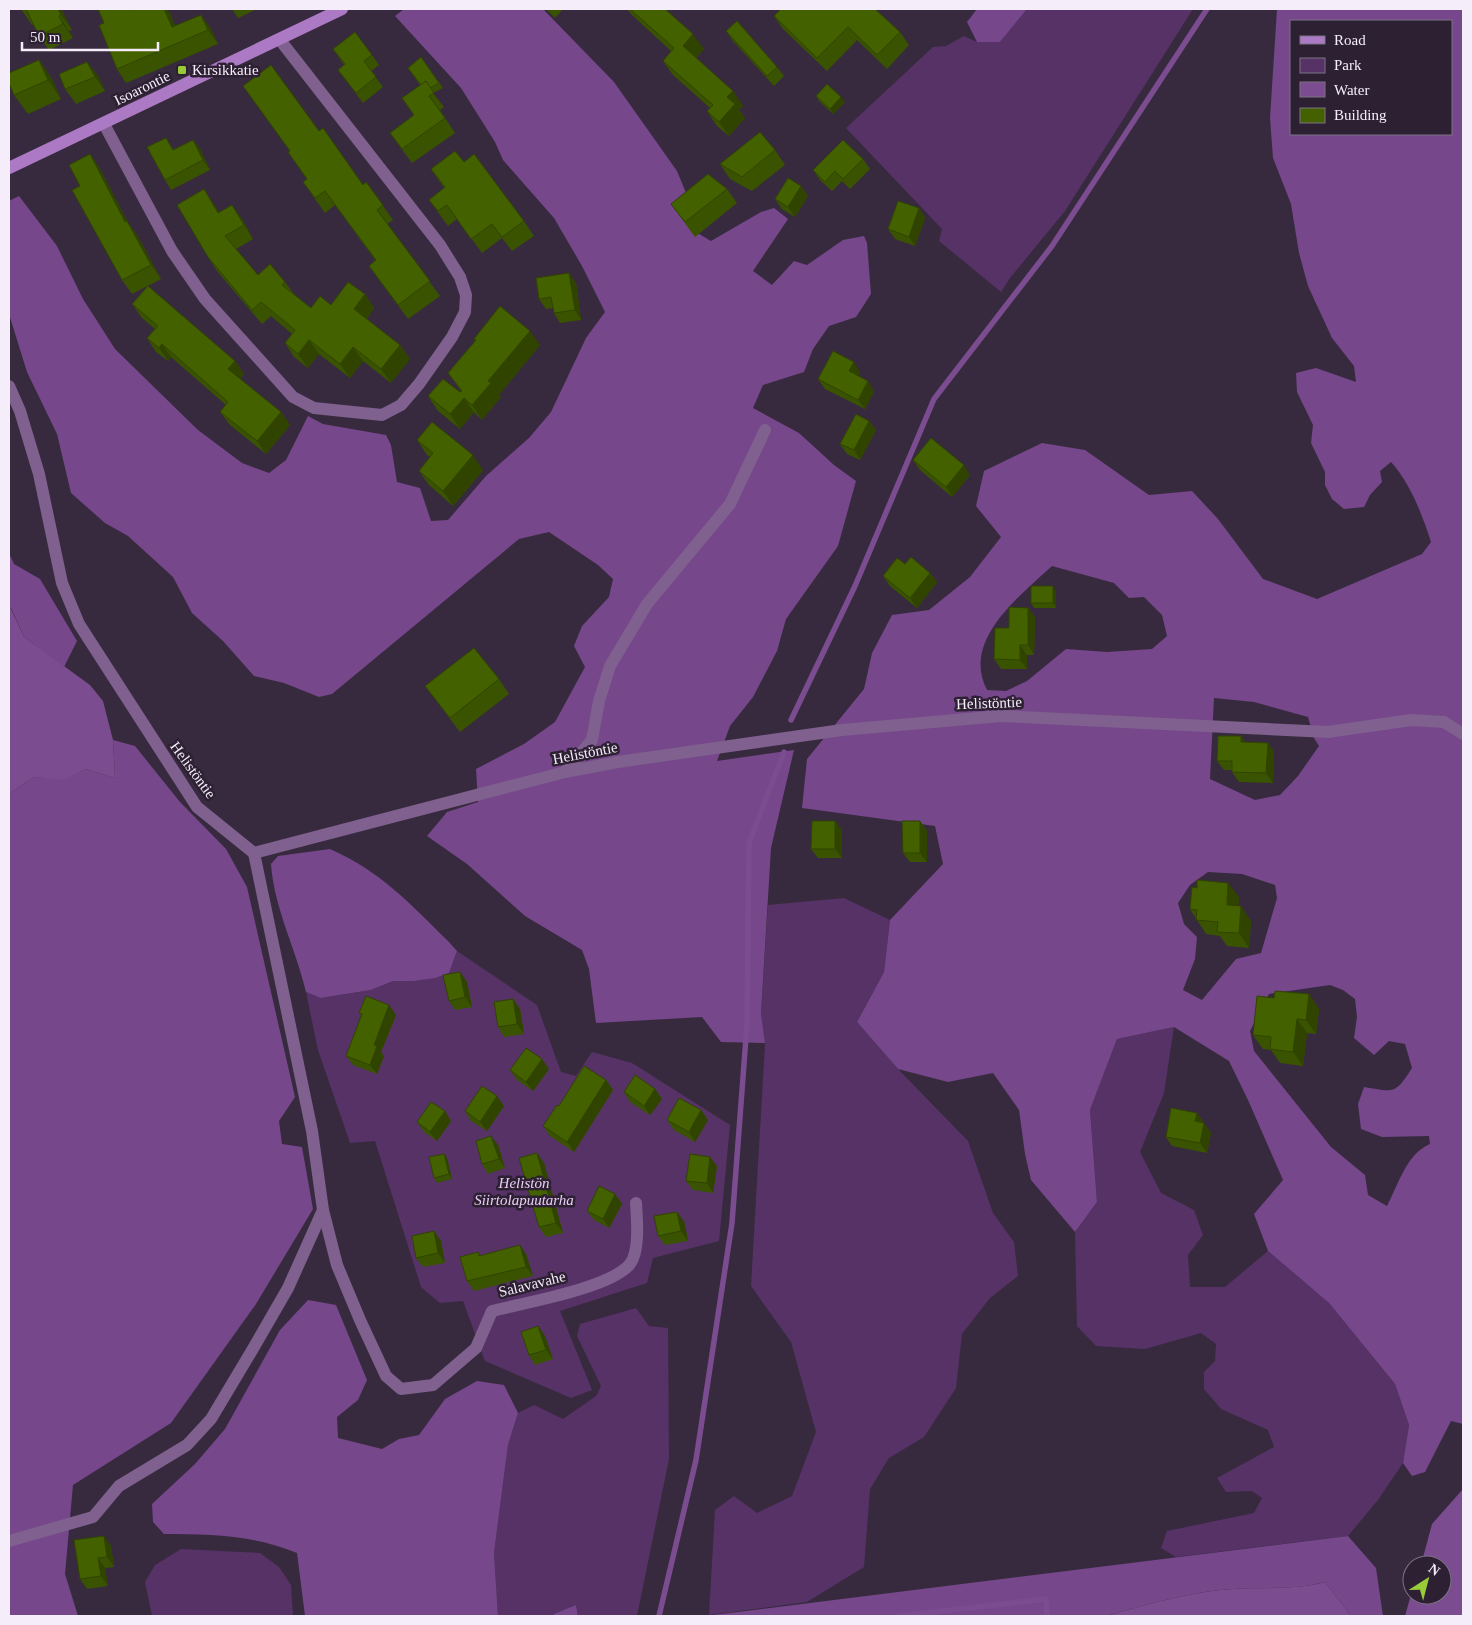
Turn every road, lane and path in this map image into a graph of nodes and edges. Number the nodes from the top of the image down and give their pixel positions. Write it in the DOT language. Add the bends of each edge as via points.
graph roads {
  1 [pos="342,9"];
  2 [pos="280,40"];
  3 [pos="104,124"];
  4 [pos="9,168"];
  5 [pos="9,386"];
  6 [pos="765,430"];
  7 [pos="1463,734"];
  8 [pos="566,772"];
  9 [pos="254,853"];
  10 [pos="636,1203"];
  11 [pos="323,1210"];
  12 [pos="9,1542"];
  1 -- 2 [label="street, Isoarontie"];
  2 -- 3 [label="street, Isoarontie"];
  2 -- 3 [label="street" via="440,245 460,277 466,295 465,312 441,353 401,405 382,415 314,408 293,397 276,380 205,298 172,251"];
  3 -- 4 [label="street, Isoarontie"];
  5 -- 9 [label="street, Helistöntie" via="39,474 62,582 79,624 197,807"];
  6 -- 8 [label="street" via="730,504 647,604 610,666 592,740"];
  7 -- 8 [label="street, Helistöntie" via="1444,722 1411,720 1328,732 1001,716 842,730"];
  8 -- 9 [label="street, Helistöntie"];
  9 -- 11 [label="street" via="312,1132"];
  10 -- 11 [label="street, Salavavahe" via="637,1238 630,1263 612,1278 492,1311 476,1348 433,1385 401,1389 386,1376 337,1265"];
  11 -- 12 [label="street" via="288,1288 254,1347 211,1419 187,1445 120,1486 93,1517"];
}
